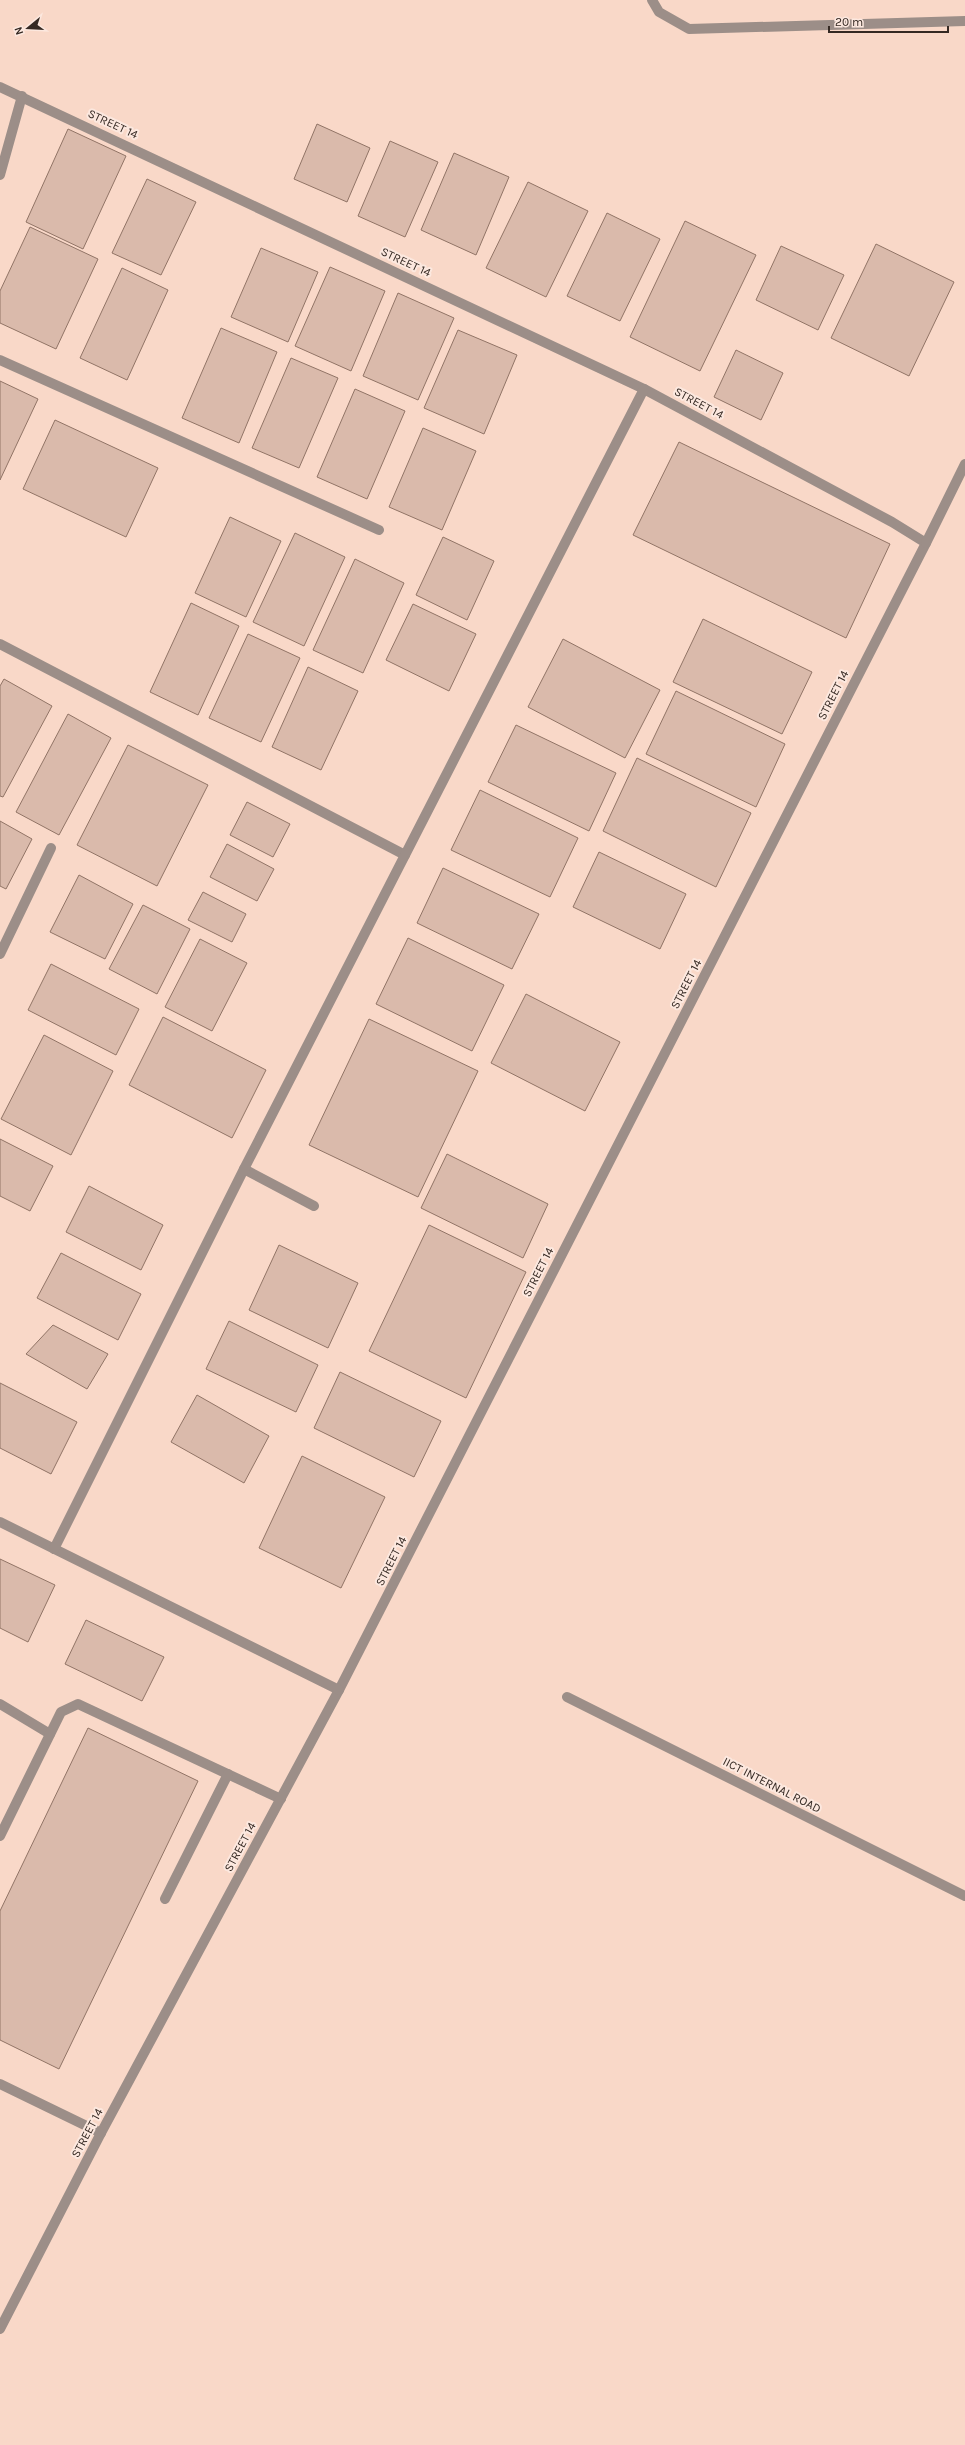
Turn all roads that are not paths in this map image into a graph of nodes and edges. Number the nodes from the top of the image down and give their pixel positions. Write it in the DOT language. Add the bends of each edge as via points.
graph roads {
  1 [pos="652,0"];
  2 [pos="965,21"];
  3 [pos="0,87"];
  4 [pos="22,96"];
  5 [pos="0,175"];
  6 [pos="0,360"];
  7 [pos="644,389"];
  8 [pos="965,464"];
  9 [pos="379,530"];
  10 [pos="926,543"];
  11 [pos="0,644"];
  12 [pos="51,848"];
  13 [pos="405,854"];
  14 [pos="0,954"];
  15 [pos="244,1169"];
  16 [pos="314,1206"];
  17 [pos="0,1522"];
  18 [pos="54,1549"];
  19 [pos="340,1690"];
  20 [pos="567,1697"];
  21 [pos="0,1704"];
  22 [pos="50,1734"];
  23 [pos="228,1774"];
  24 [pos="281,1799"];
  25 [pos="0,1836"];
  26 [pos="965,1896"];
  27 [pos="165,1899"];
  28 [pos="0,2084"];
  29 [pos="101,2133"];
  30 [pos="0,2329"];
  1 -- 2 [label="street" via="659,12 689,29"];
  3 -- 4 [label="street, STREET 14"];
  4 -- 5 [label="street"];
  4 -- 7 [label="street, STREET 14"];
  6 -- 9 [label="street"];
  7 -- 10 [label="street, STREET 14"];
  7 -- 13 [label="street"];
  8 -- 10 [label="street"];
  10 -- 19 [label="street, STREET 14"];
  11 -- 13 [label="street"];
  12 -- 14 [label="street"];
  13 -- 15 [label="street"];
  15 -- 16 [label="street"];
  15 -- 18 [label="street"];
  17 -- 18 [label="street"];
  18 -- 19 [label="street"];
  19 -- 24 [label="street, STREET 14"];
  20 -- 26 [label="street, IICT INTERNAL ROAD"];
  21 -- 22 [label="street"];
  22 -- 23 [label="street" via="61,1712 78,1704"];
  22 -- 25 [label="street"];
  23 -- 24 [label="street"];
  23 -- 27 [label="street"];
  24 -- 29 [label="street, STREET 14"];
  28 -- 29 [label="street"];
  29 -- 30 [label="street, STREET 14"];
}
